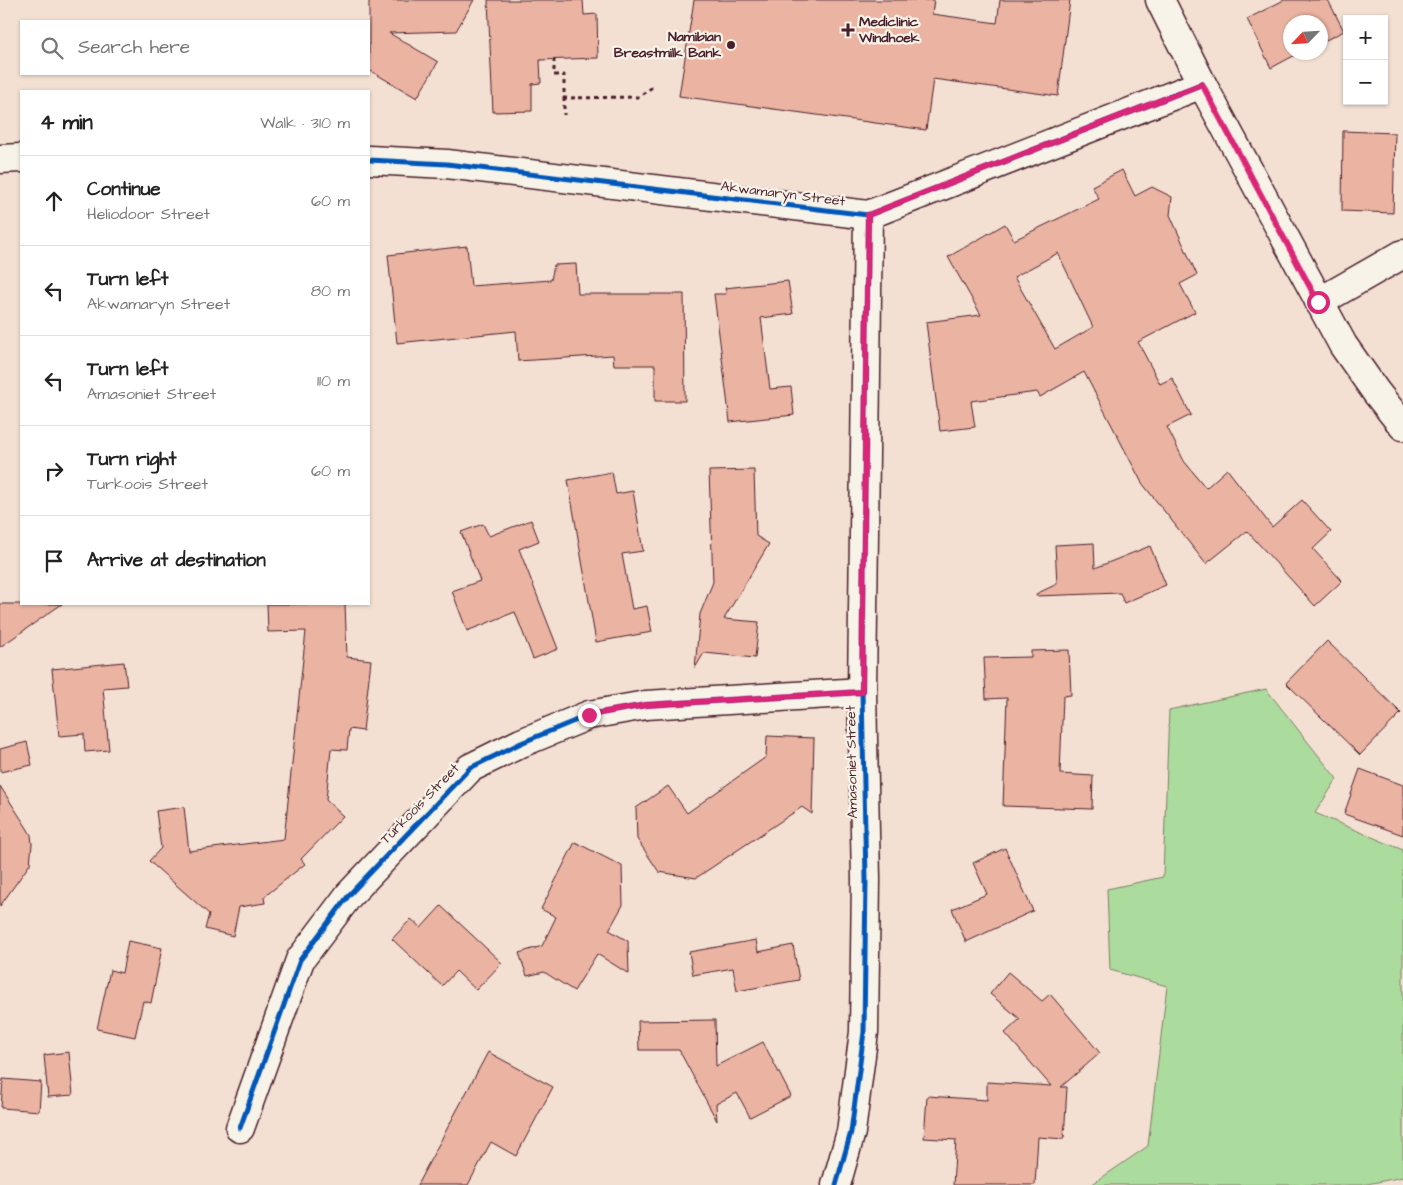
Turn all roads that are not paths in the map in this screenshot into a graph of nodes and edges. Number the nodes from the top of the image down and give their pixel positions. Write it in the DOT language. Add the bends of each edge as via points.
graph roads {
  1 [pos="1160,0"];
  2 [pos="1202,84"];
  3 [pos="20,158"];
  4 [pos="0,159"];
  5 [pos="370,160"];
  6 [pos="868,215"];
  7 [pos="1403,254"];
  8 [pos="1318,302"];
  9 [pos="1403,426"];
  10 [pos="862,692"];
  11 [pos="240,1128"];
  12 [pos="836,1185"];
  1 -- 2 [label="street"];
  2 -- 6 [label="street, Akwamaryn Street"];
  2 -- 8 [label="street"];
  3 -- 4 [label="street"];
  5 -- 6 [label="street, Akwamaryn Street" via="447,164"];
  6 -- 10 [label="street, Amasoniet Street"];
  7 -- 8 [label="street"];
  8 -- 9 [label="street" via="1343,345"];
  10 -- 11 [label="street, Turkoois Street" via="646,705 589,715 470,768 349,895 300,960"];
  10 -- 12 [label="street, Amasoniet Street" via="866,879 864,1032 851,1132"];
}
